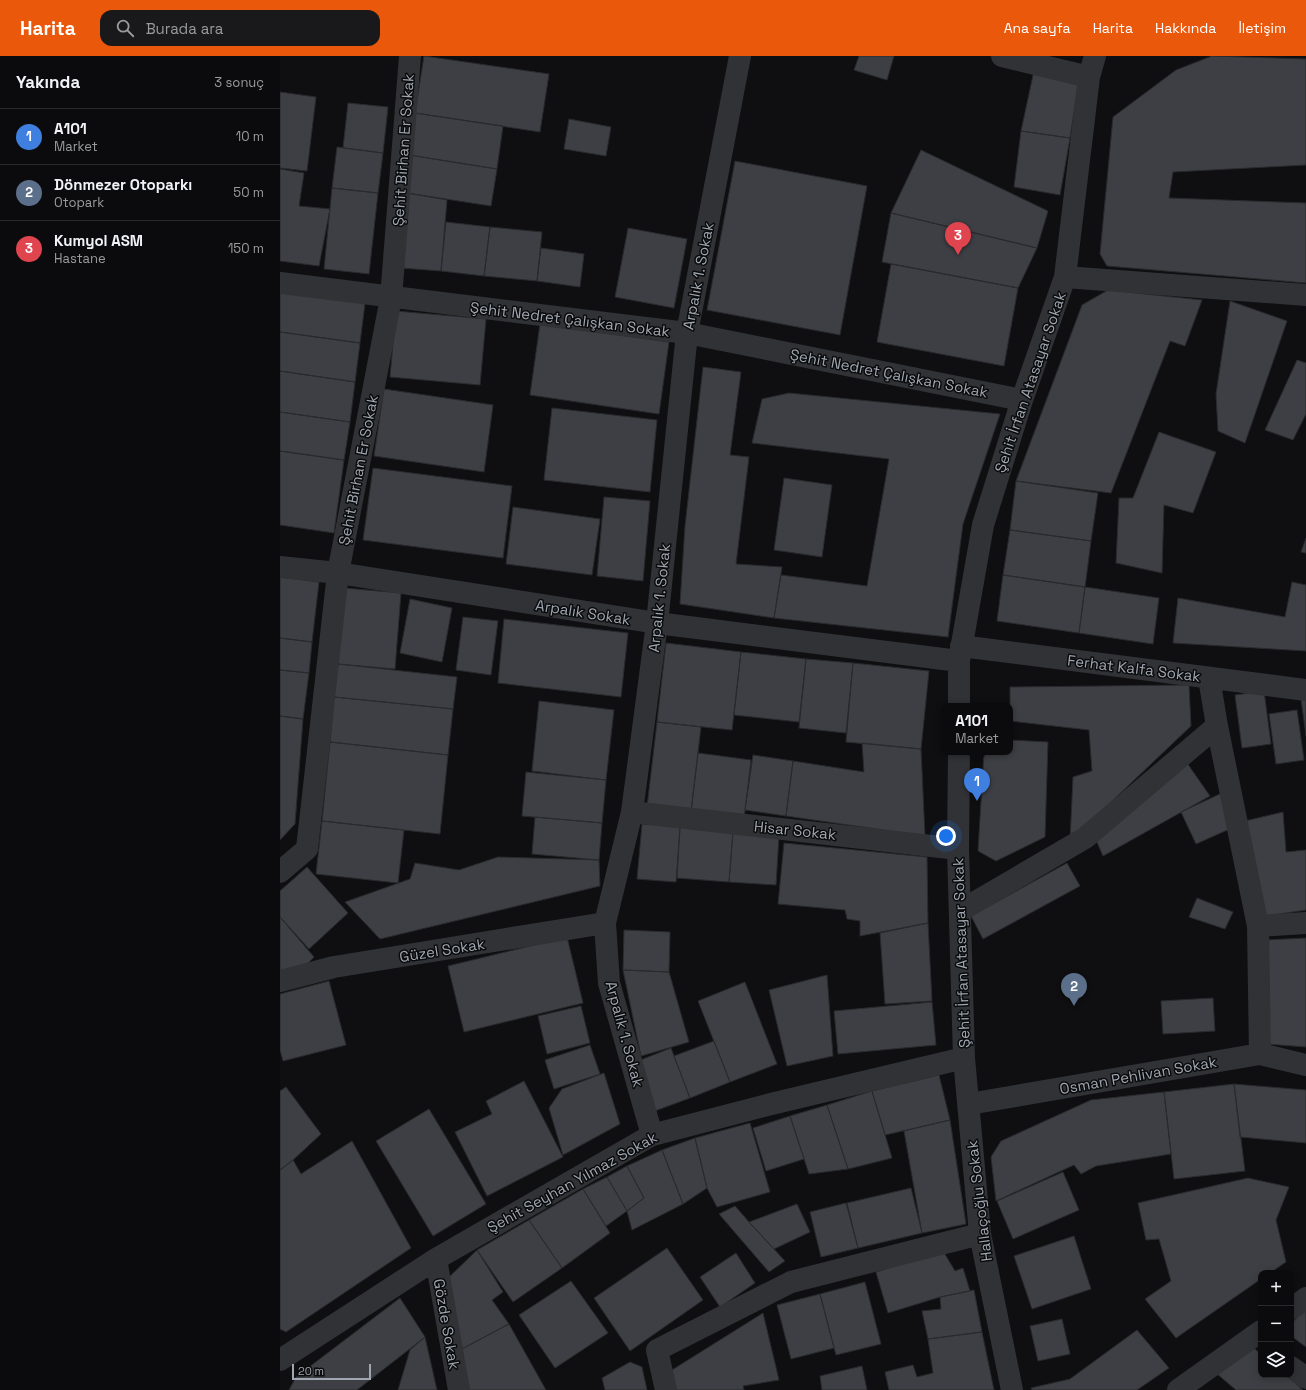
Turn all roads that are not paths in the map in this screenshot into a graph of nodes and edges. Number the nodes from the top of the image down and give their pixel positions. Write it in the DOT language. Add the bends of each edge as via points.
graph roads {
  1 [pos="410,56"];
  2 [pos="740,56"];
  3 [pos="1002,56"];
  4 [pos="1095,56"];
  5 [pos="1089,77"];
  6 [pos="1065,277"];
  7 [pos="280,283"];
  8 [pos="1306,295"];
  9 [pos="391,298"];
  10 [pos="687,333"];
  11 [pos="1022,400"];
  12 [pos="280,567"];
  13 [pos="338,573"];
  14 [pos="658,623"];
  15 [pos="960,654"];
  16 [pos="1209,678"];
  17 [pos="1306,690"];
  18 [pos="959,703"];
  19 [pos="1217,726"];
  20 [pos="959,755"];
  21 [pos="632,812"];
  22 [pos="958,849"];
  23 [pos="280,872"];
  24 [pos="960,911"];
  25 [pos="605,923"];
  26 [pos="1306,923"];
  27 [pos="1258,926"];
  28 [pos="280,981"];
  29 [pos="1260,1054"];
  30 [pos="964,1058"];
  31 [pos="1306,1065"];
  32 [pos="969,1104"];
  33 [pos="652,1135"];
  34 [pos="980,1234"];
  35 [pos="436,1259"];
  36 [pos="1306,1298"];
  37 [pos="1294,1307"];
  38 [pos="1258,1338"];
  39 [pos="280,1360"];
  40 [pos="1294,1369"];
  41 [pos="1306,1378"];
  42 [pos="459,1390"];
  43 [pos="666,1390"];
  44 [pos="1012,1390"];
  45 [pos="1178,1390"];
  1 -- 9 [label="street, Şehit Birhan Er Sokak"];
  2 -- 10 [label="street, Arpalık 1. Sokak"];
  3 -- 5 [label="street"];
  4 -- 5 [label="street, Şehit İrfan Atasayar Sokak"];
  5 -- 6 [label="street, Şehit İrfan Atasayar Sokak"];
  6 -- 8 [label="street"];
  6 -- 11 [label="street, Şehit İrfan Atasayar Sokak"];
  7 -- 9 [label="street, Şehit Nedret Çalışkan Sokak"];
  9 -- 10 [label="street, Şehit Nedret Çalışkan Sokak"];
  9 -- 13 [label="street, Şehit Birhan Er Sokak"];
  10 -- 11 [label="street, Şehit Nedret Çalışkan Sokak"];
  10 -- 14 [label="street, Arpalık 1. Sokak"];
  11 -- 15 [label="street, Şehit İrfan Atasayar Sokak" via="983,525"];
  12 -- 13 [label="street, Arpalık Sokak"];
  13 -- 14 [label="street, Arpalık Sokak"];
  13 -- 23 [label="street, Şehit Birhan Er Sokak" via="307,849"];
  14 -- 15 [label="street, Arpalık Sokak"];
  14 -- 21 [label="street, Arpalık 1. Sokak"];
  15 -- 16 [label="street, Ferhat Kalfa Sokak"];
  15 -- 18 [label="street, Şehit İrfan Atasayar Sokak"];
  16 -- 17 [label="street, Ferhat Kalfa Sokak"];
  16 -- 19 [label="street"];
  19 -- 24 [label="street" via="1085,838"];
  19 -- 27 [label="street"];
  20 -- 22 [label="street, Şehit İrfan Atasayar Sokak"];
  21 -- 22 [label="street, Hisar Sokak"];
  21 -- 25 [label="street, Arpalık 1. Sokak"];
  22 -- 24 [label="street, Şehit İrfan Atasayar Sokak"];
  24 -- 30 [label="street, Şehit İrfan Atasayar Sokak"];
  25 -- 28 [label="street, Güzel Sokak" via="334,967"];
  25 -- 33 [label="street, Arpalık 1. Sokak" via="609,983"];
  26 -- 27 [label="street"];
  27 -- 29 [label="street"];
  29 -- 31 [label="street, Osman Pehlivan Sokak"];
  29 -- 32 [label="street, Osman Pehlivan Sokak"];
  30 -- 32 [label="street, Hallaçoğlu Sokak"];
  30 -- 33 [label="street, Şehit Seyhan Yılmaz Sokak"];
  32 -- 34 [label="street, Hallaçoğlu Sokak"];
  33 -- 35 [label="street, Şehit Seyhan Yılmaz Sokak"];
  34 -- 43 [label="street" via="791,1282 657,1350"];
  34 -- 44 [label="street, Hallaçoğlu Sokak"];
  35 -- 39 [label="street, Şehit Seyhan Yılmaz Sokak"];
  35 -- 42 [label="street, Gözde Sokak"];
  36 -- 37 [label="street"];
  38 -- 45 [label="street"];
  40 -- 41 [label="street"];
}
